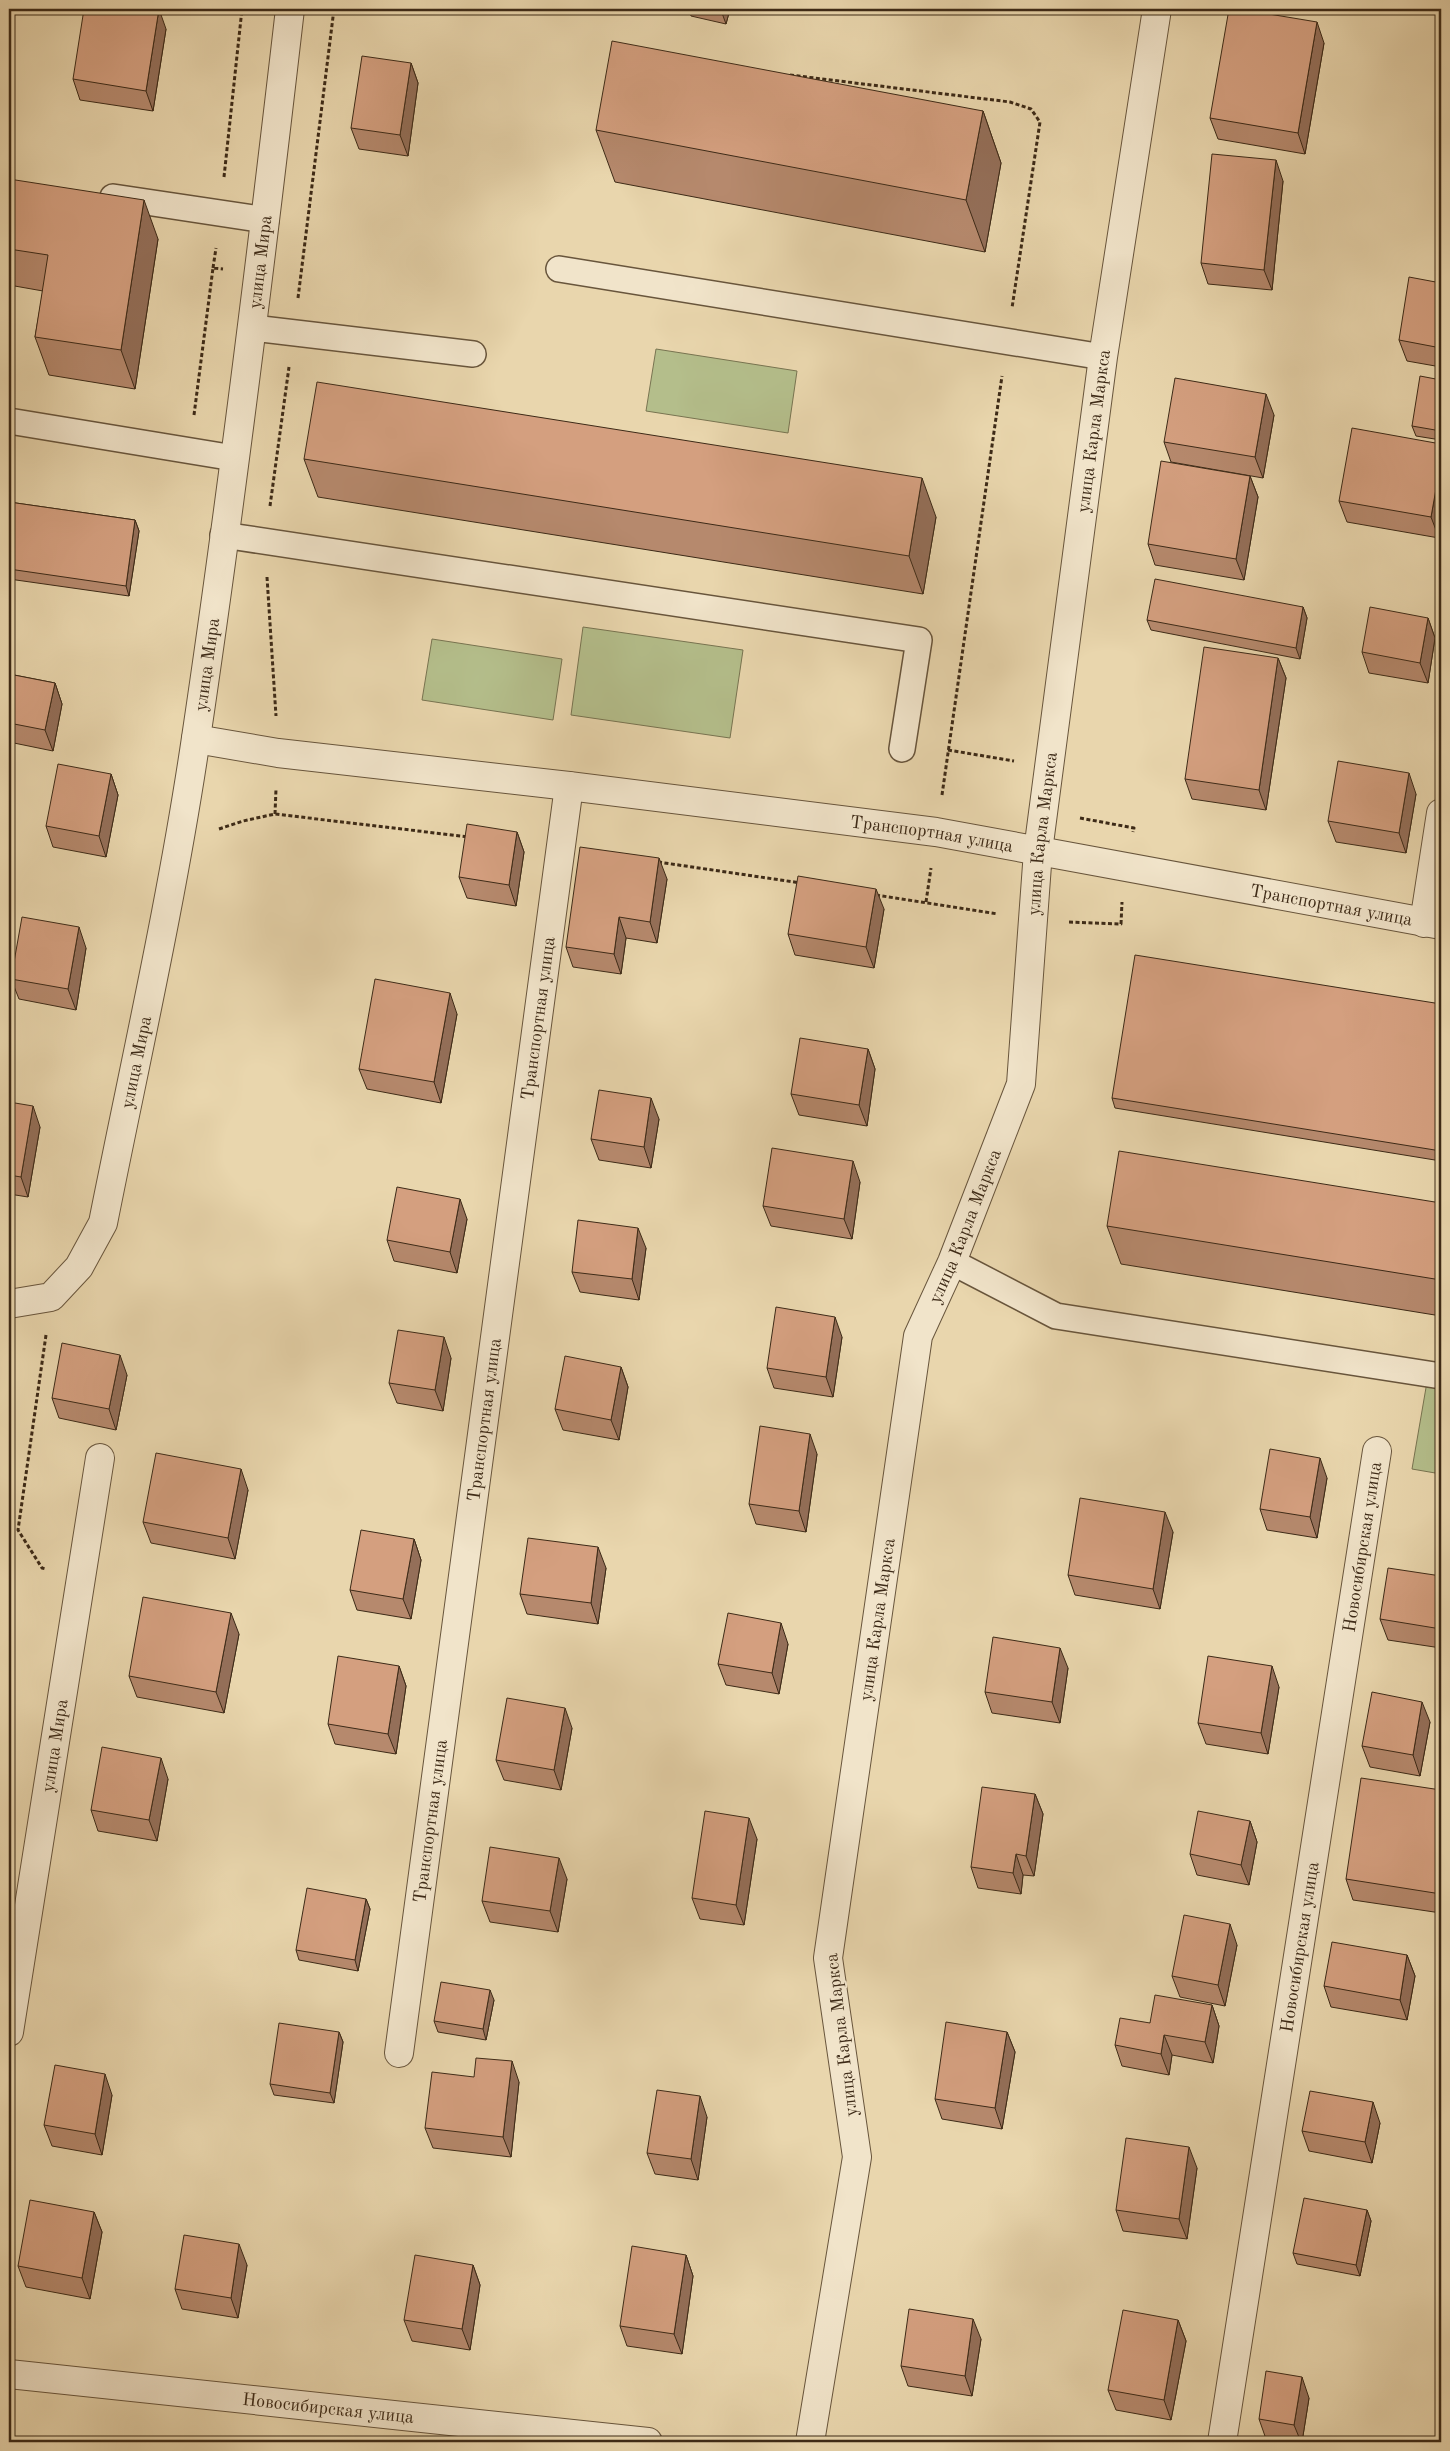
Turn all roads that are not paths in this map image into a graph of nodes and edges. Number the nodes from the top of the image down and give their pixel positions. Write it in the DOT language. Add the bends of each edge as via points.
graph roads {
  1 [pos="290,9"];
  2 [pos="1157,9"];
  3 [pos="86,193"];
  4 [pos="266,220"];
  5 [pos="559,269"];
  6 [pos="253,328"];
  7 [pos="473,354"];
  8 [pos="1104,357"];
  9 [pos="9,420"];
  10 [pos="234,458"];
  11 [pos="224,535"];
  12 [pos="196,739"];
  13 [pos="902,749"];
  14 [pos="568,786"];
  15 [pos="1441,813"];
  16 [pos="1038,851"];
  17 [pos="1433,924"];
  18 [pos="952,1262"];
  19 [pos="9,1304"];
  20 [pos="1441,1376"];
  21 [pos="1377,1451"];
  22 [pos="100,1458"];
  23 [pos="9,2032"];
  24 [pos="399,2053"];
  25 [pos="9,2374"];
  26 [pos="648,2442"];
  27 [pos="810,2442"];
  28 [pos="1222,2442"];
  1 -- 4 [label="street, улица Мира"];
  2 -- 8 [label="street, улица Карла Маркса"];
  3 -- 4 [label="lane"];
  4 -- 6 [label="street, улица Мира"];
  5 -- 8 [label="lane"];
  6 -- 7 [label="lane"];
  6 -- 10 [label="street, улица Мира"];
  8 -- 16 [label="street, улица Карла Маркса"];
  9 -- 10 [label="lane"];
  10 -- 11 [label="street, улица Мира"];
  11 -- 12 [label="street, улица Мира"];
  11 -- 13 [label="lane" via="918,640"];
  12 -- 14 [label="street, Транспортная улица" via="278,753"];
  12 -- 19 [label="street, улица Мира" via="103,1223 79,1267 51,1297"];
  14 -- 16 [label="street, Транспортная улица" via="936,832"];
  14 -- 24 [label="street, Транспортная улица"];
  15 -- 17 [label="street"];
  16 -- 17 [label="street, Транспортная улица"];
  16 -- 18 [label="street, улица Карла Маркса" via="1021,1084"];
  18 -- 20 [label="lane" via="1056,1316"];
  18 -- 27 [label="street, улица Карла Маркса" via="918,1336 828,1958 857,2158"];
  21 -- 28 [label="street, Новосибирская улица"];
  22 -- 23 [label="street, улица Мира"];
  25 -- 26 [label="street, Новосибирская улица"];
}
